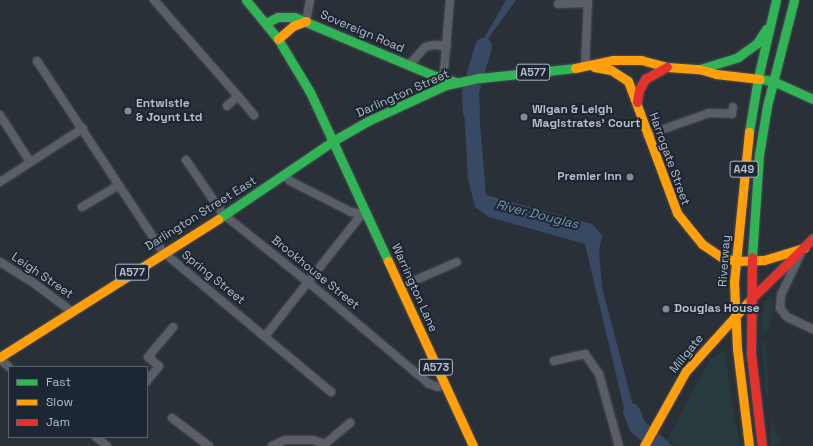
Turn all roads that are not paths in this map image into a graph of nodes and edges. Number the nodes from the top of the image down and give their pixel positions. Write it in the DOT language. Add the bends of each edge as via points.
graph roads {
  1 [pos="154,0"];
  2 [pos="246,0"];
  3 [pos="310,0"];
  4 [pos="450,0"];
  5 [pos="776,0"];
  6 [pos="794,0"];
  7 [pos="588,2"];
  8 [pos="558,4"];
  9 [pos="771,18"];
  10 [pos="306,22"];
  11 [pos="266,23"];
  12 [pos="278,39"];
  13 [pos="447,46"];
  14 [pos="38,61"];
  15 [pos="409,65"];
  16 [pos="585,67"];
  17 [pos="667,67"];
  18 [pos="699,69"];
  19 [pos="444,71"];
  20 [pos="758,78"];
  21 [pos="773,81"];
  22 [pos="462,82"];
  23 [pos="238,96"];
  24 [pos="813,98"];
  25 [pos="227,106"];
  26 [pos="637,106"];
  27 [pos="733,107"];
  28 [pos="0,115"];
  29 [pos="254,115"];
  30 [pos="83,128"];
  31 [pos="647,134"];
  32 [pos="333,141"];
  33 [pos="186,160"];
  34 [pos="30,162"];
  35 [pos="285,175"];
  36 [pos="0,182"];
  37 [pos="119,185"];
  38 [pos="82,207"];
  39 [pos="223,214"];
  40 [pos="364,214"];
  41 [pos="813,238"];
  42 [pos="803,249"];
  43 [pos="163,252"];
  44 [pos="737,261"];
  45 [pos="0,262"];
  46 [pos="457,262"];
  47 [pos="751,262"];
  48 [pos="308,282"];
  49 [pos="400,288"];
  50 [pos="750,300"];
  51 [pos="71,311"];
  52 [pos="735,315"];
  53 [pos="173,327"];
  54 [pos="813,329"];
  55 [pos="266,336"];
  56 [pos="0,358"];
  57 [pos="554,361"];
  58 [pos="9,366"];
  59 [pos="148,380"];
  60 [pos="445,385"];
  61 [pos="331,392"];
  62 [pos="172,418"];
  63 [pos="350,423"];
  64 [pos="97,438"];
  65 [pos="645,444"];
  66 [pos="470,445"];
  67 [pos="107,446"];
  68 [pos="209,446"];
  69 [pos="272,446"];
  70 [pos="619,446"];
  71 [pos="749,446"];
  72 [pos="762,446"];
  1 -- 23 [label="street"];
  2 -- 11 [label="main road, A573"];
  3 -- 10 [label="street"];
  4 -- 13 [label="street"];
  5 -- 9 [label="main road, A49"];
  6 -- 21 [label="main road, A49"];
  7 -- 8 [label="street"];
  7 -- 16 [label="street"];
  9 -- 18 [label="main road, Darlington Street / A577" via="764,33 749,50 728,62"];
  9 -- 20 [label="main road, A49"];
  10 -- 11 [label="main road, Sovereign Road" via="285,17"];
  10 -- 12 [label="main road, Sovereign Road" via="293,26"];
  10 -- 15 [label="main road, Sovereign Road"];
  11 -- 12 [label="main road, A573"];
  12 -- 32 [label="main road, A573" via="310,92"];
  13 -- 15 [label="street, Sovereign Road" via="434,44 425,47"];
  13 -- 19 [label="street"];
  14 -- 30 [label="street, Spring Street"];
  15 -- 22 [label="main road, Sovereign Road"];
  16 -- 17 [label="main road, Darlington Street / A577" via="612,60 630,60"];
  16 -- 22 [label="main road, Darlington Street / A577"];
  16 -- 26 [label="main road, Harrogate Street / A577" via="602,68 620,74 632,87"];
  17 -- 18 [label="main road, Darlington Street / A577"];
  17 -- 26 [label="main road, Harrogate Street" via="645,79 639,90"];
  18 -- 20 [label="main road, Darlington Street / A577" via="716,74"];
  20 -- 21 [label="main road, Darlington Street / A577"];
  20 -- 44 [label="main road, Riverway / A49" via="742,186"];
  21 -- 24 [label="main road, A577"];
  21 -- 47 [label="main road, A49" via="759,155"];
  22 -- 32 [label="main road, Darlington Street / A577" via="381,115"];
  23 -- 25 [label="street"];
  23 -- 29 [label="street"];
  26 -- 31 [label="main road, Harrogate Street / A577"];
  27 -- 31 [label="street" via="732,114 708,113"];
  28 -- 34 [label="street"];
  30 -- 34 [label="street"];
  30 -- 37 [label="street, Spring Street"];
  31 -- 44 [label="main road, Harrogate Street / A577" via="668,194 682,223 712,251 724,258"];
  32 -- 35 [label="main road, Darlington Street East / A577"];
  32 -- 40 [label="main road, Warrington Lane / A573"];
  33 -- 39 [label="street, Brookhouse Street"];
  34 -- 36 [label="street"];
  35 -- 39 [label="main road, Darlington Street East / A577"];
  35 -- 40 [label="street" via="290,181"];
  37 -- 38 [label="street"];
  37 -- 43 [label="street, Spring Street"];
  39 -- 43 [label="main road, Darlington Street East / A577"];
  39 -- 48 [label="street, Brookhouse Street"];
  40 -- 48 [label="street"];
  40 -- 49 [label="main road, Warrington Lane / A573"];
  41 -- 42 [label="main road, Millgate"];
  42 -- 47 [label="main road, A577"];
  42 -- 50 [label="main road, Millgate"];
  42 -- 54 [label="street" via="781,295 780,308 787,317"];
  43 -- 51 [label="main road, Darlington Street East / A577"];
  43 -- 55 [label="street, Spring Street"];
  44 -- 47 [label="main road, A577"];
  44 -- 52 [label="main road, Riverway / A49"];
  45 -- 51 [label="street, Leigh Street"];
  46 -- 49 [label="street"];
  47 -- 50 [label="main road, A49"];
  48 -- 55 [label="street"];
  48 -- 60 [label="street, Brookhouse Street" via="429,384 438,387"];
  49 -- 60 [label="main road, Warrington Lane / A573"];
  50 -- 52 [label="main road, Millgate"];
  50 -- 72 [label="main road, A49" via="751,354"];
  51 -- 56 [label="main road, Darlington Street East / A577"];
  52 -- 65 [label="main road, Millgate" via="686,371"];
  52 -- 71 [label="main road, Riverway / A49"];
  53 -- 59 [label="street" via="148,357 158,366"];
  55 -- 61 [label="street, Spring Street"];
  56 -- 58 [label="street"];
  57 -- 70 [label="street" via="585,354 599,374"];
  60 -- 66 [label="main road, Warrington Lane / A573"];
  62 -- 68 [label="street"];
  63 -- 69 [label="street" via="325,444 313,440 285,440"];
  64 -- 67 [label="street"];
}
